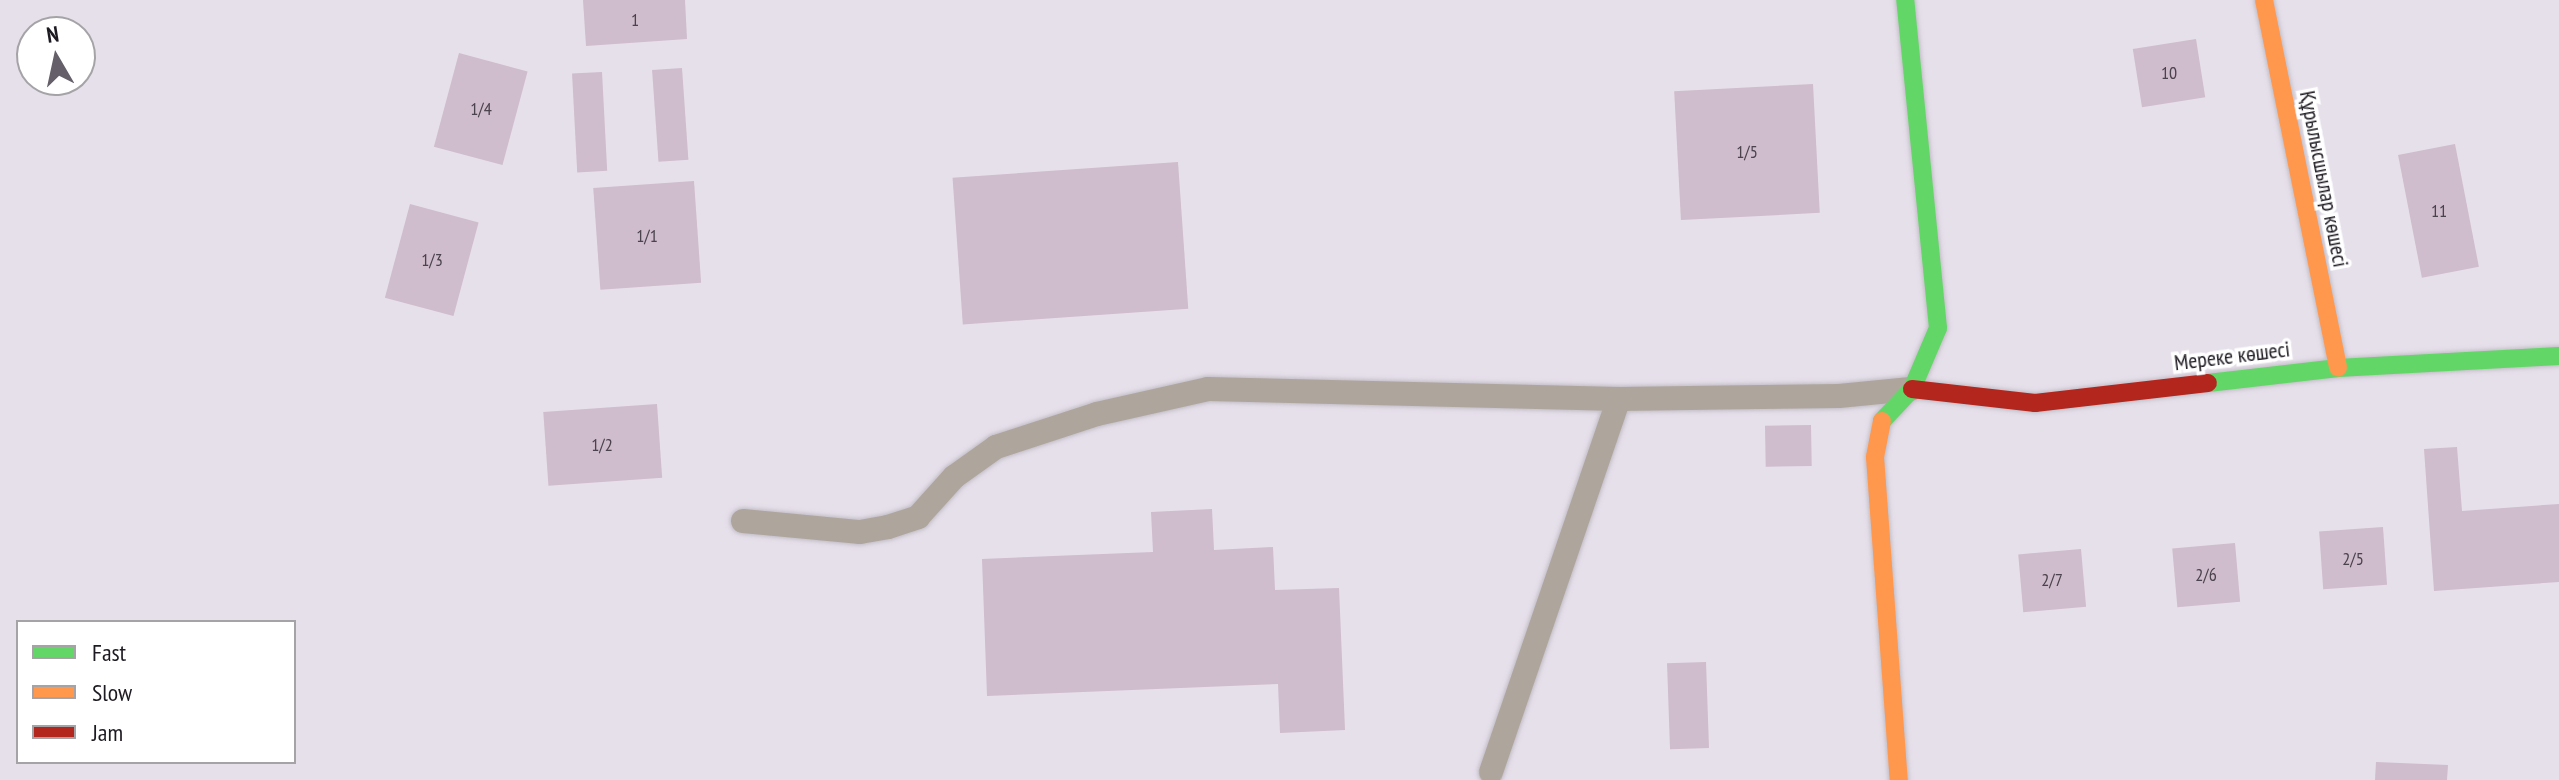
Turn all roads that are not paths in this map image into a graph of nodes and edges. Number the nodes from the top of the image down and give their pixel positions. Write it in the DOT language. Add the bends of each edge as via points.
graph roads {
  1 [pos="1905,0"];
  2 [pos="2264,0"];
  3 [pos="2559,356"];
  4 [pos="2338,368"];
  5 [pos="1912,389"];
  6 [pos="1619,399"];
  7 [pos="743,521"];
  8 [pos="1491,772"];
  9 [pos="1899,780"];
  1 -- 5 [label="street" via="1938,328"];
  2 -- 4 [label="street, Құрылысшылар көшесі"];
  3 -- 4 [label="street, Мереке көшесі"];
  4 -- 5 [label="street, Мереке көшесі" via="2035,403"];
  5 -- 6 [label="lane" via="1839,396"];
  5 -- 9 [label="street" via="1881,422 1875,457"];
  6 -- 7 [label="lane" via="1208,389 1097,414 996,447 954,477 918,517 888,527 860,532"];
  6 -- 8 [label="lane"];
}
